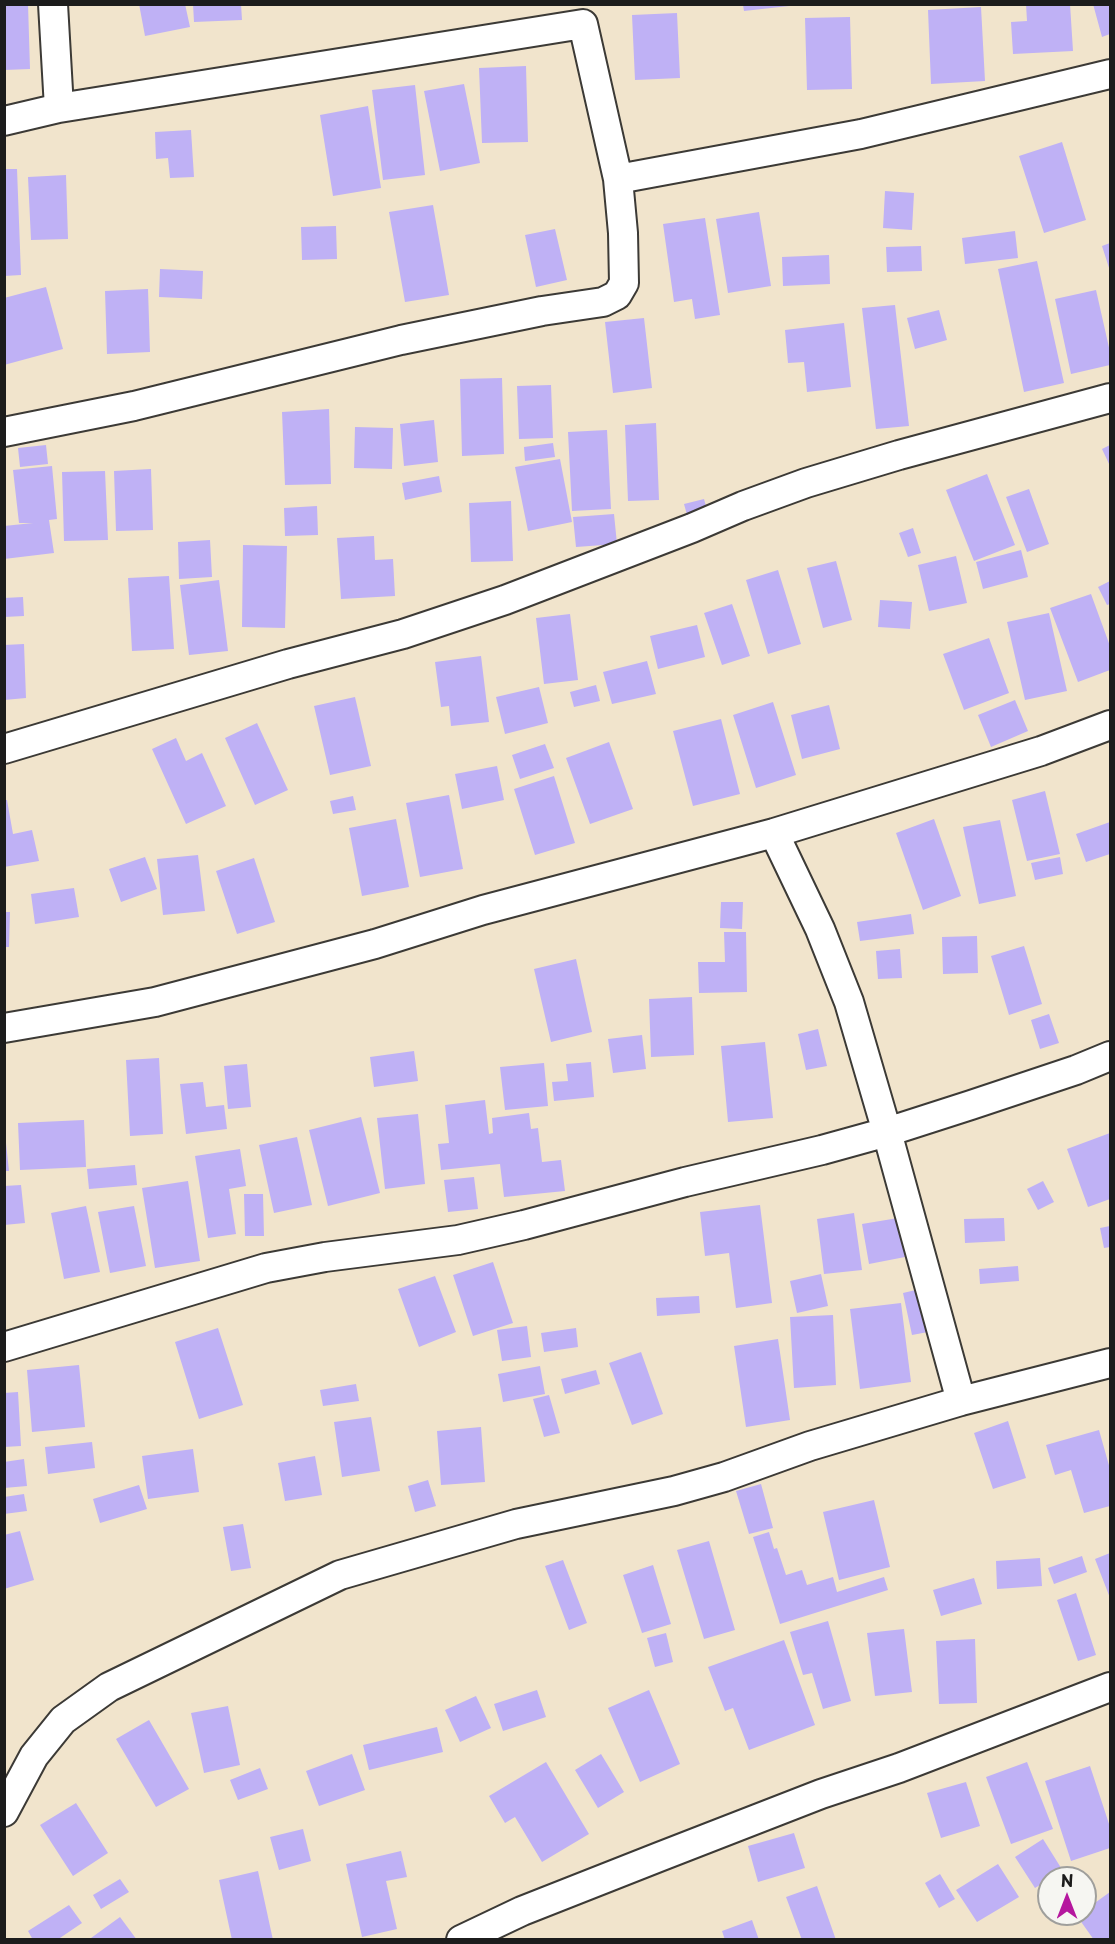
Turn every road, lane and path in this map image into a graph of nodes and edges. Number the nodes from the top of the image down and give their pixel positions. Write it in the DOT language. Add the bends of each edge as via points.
graph roads {
  1 [pos="52,4"];
  2 [pos="583,14"];
  3 [pos="1110,74"];
  4 [pos="59,108"];
  5 [pos="4,121"];
  6 [pos="618,179"];
  7 [pos="1110,398"];
  8 [pos="4,432"];
  9 [pos="1110,725"];
  10 [pos="4,749"];
  11 [pos="774,834"];
  12 [pos="4,1028"];
  13 [pos="1110,1056"];
  14 [pos="887,1132"];
  15 [pos="4,1347"];
  16 [pos="1110,1363"];
  17 [pos="961,1401"];
  18 [pos="1110,1687"];
  19 [pos="4,1812"];
  20 [pos="461,1940"];
  1 -- 4 [label="street"];
  2 -- 4 [label="street"];
  2 -- 6 [label="street"];
  3 -- 6 [label="street" via="861,134"];
  4 -- 5 [label="street"];
  6 -- 8 [label="street" via="624,283 617,295 603,302 401,340 144,404"];
  7 -- 10 [label="street" via="806,483 505,600 403,634 288,664"];
  9 -- 11 [label="street" via="1041,751"];
  11 -- 12 [label="street" via="155,1002"];
  11 -- 14 [label="street" via="820,929 849,1002"];
  13 -- 14 [label="street"];
  14 -- 15 [label="street" via="458,1240 266,1268"];
  14 -- 17 [label="street"];
  16 -- 17 [label="street"];
  17 -- 19 [label="street" via="675,1491 516,1524 339,1575 109,1687 63,1720 34,1756"];
  18 -- 20 [label="street" via="659,1857 522,1911"];
}
